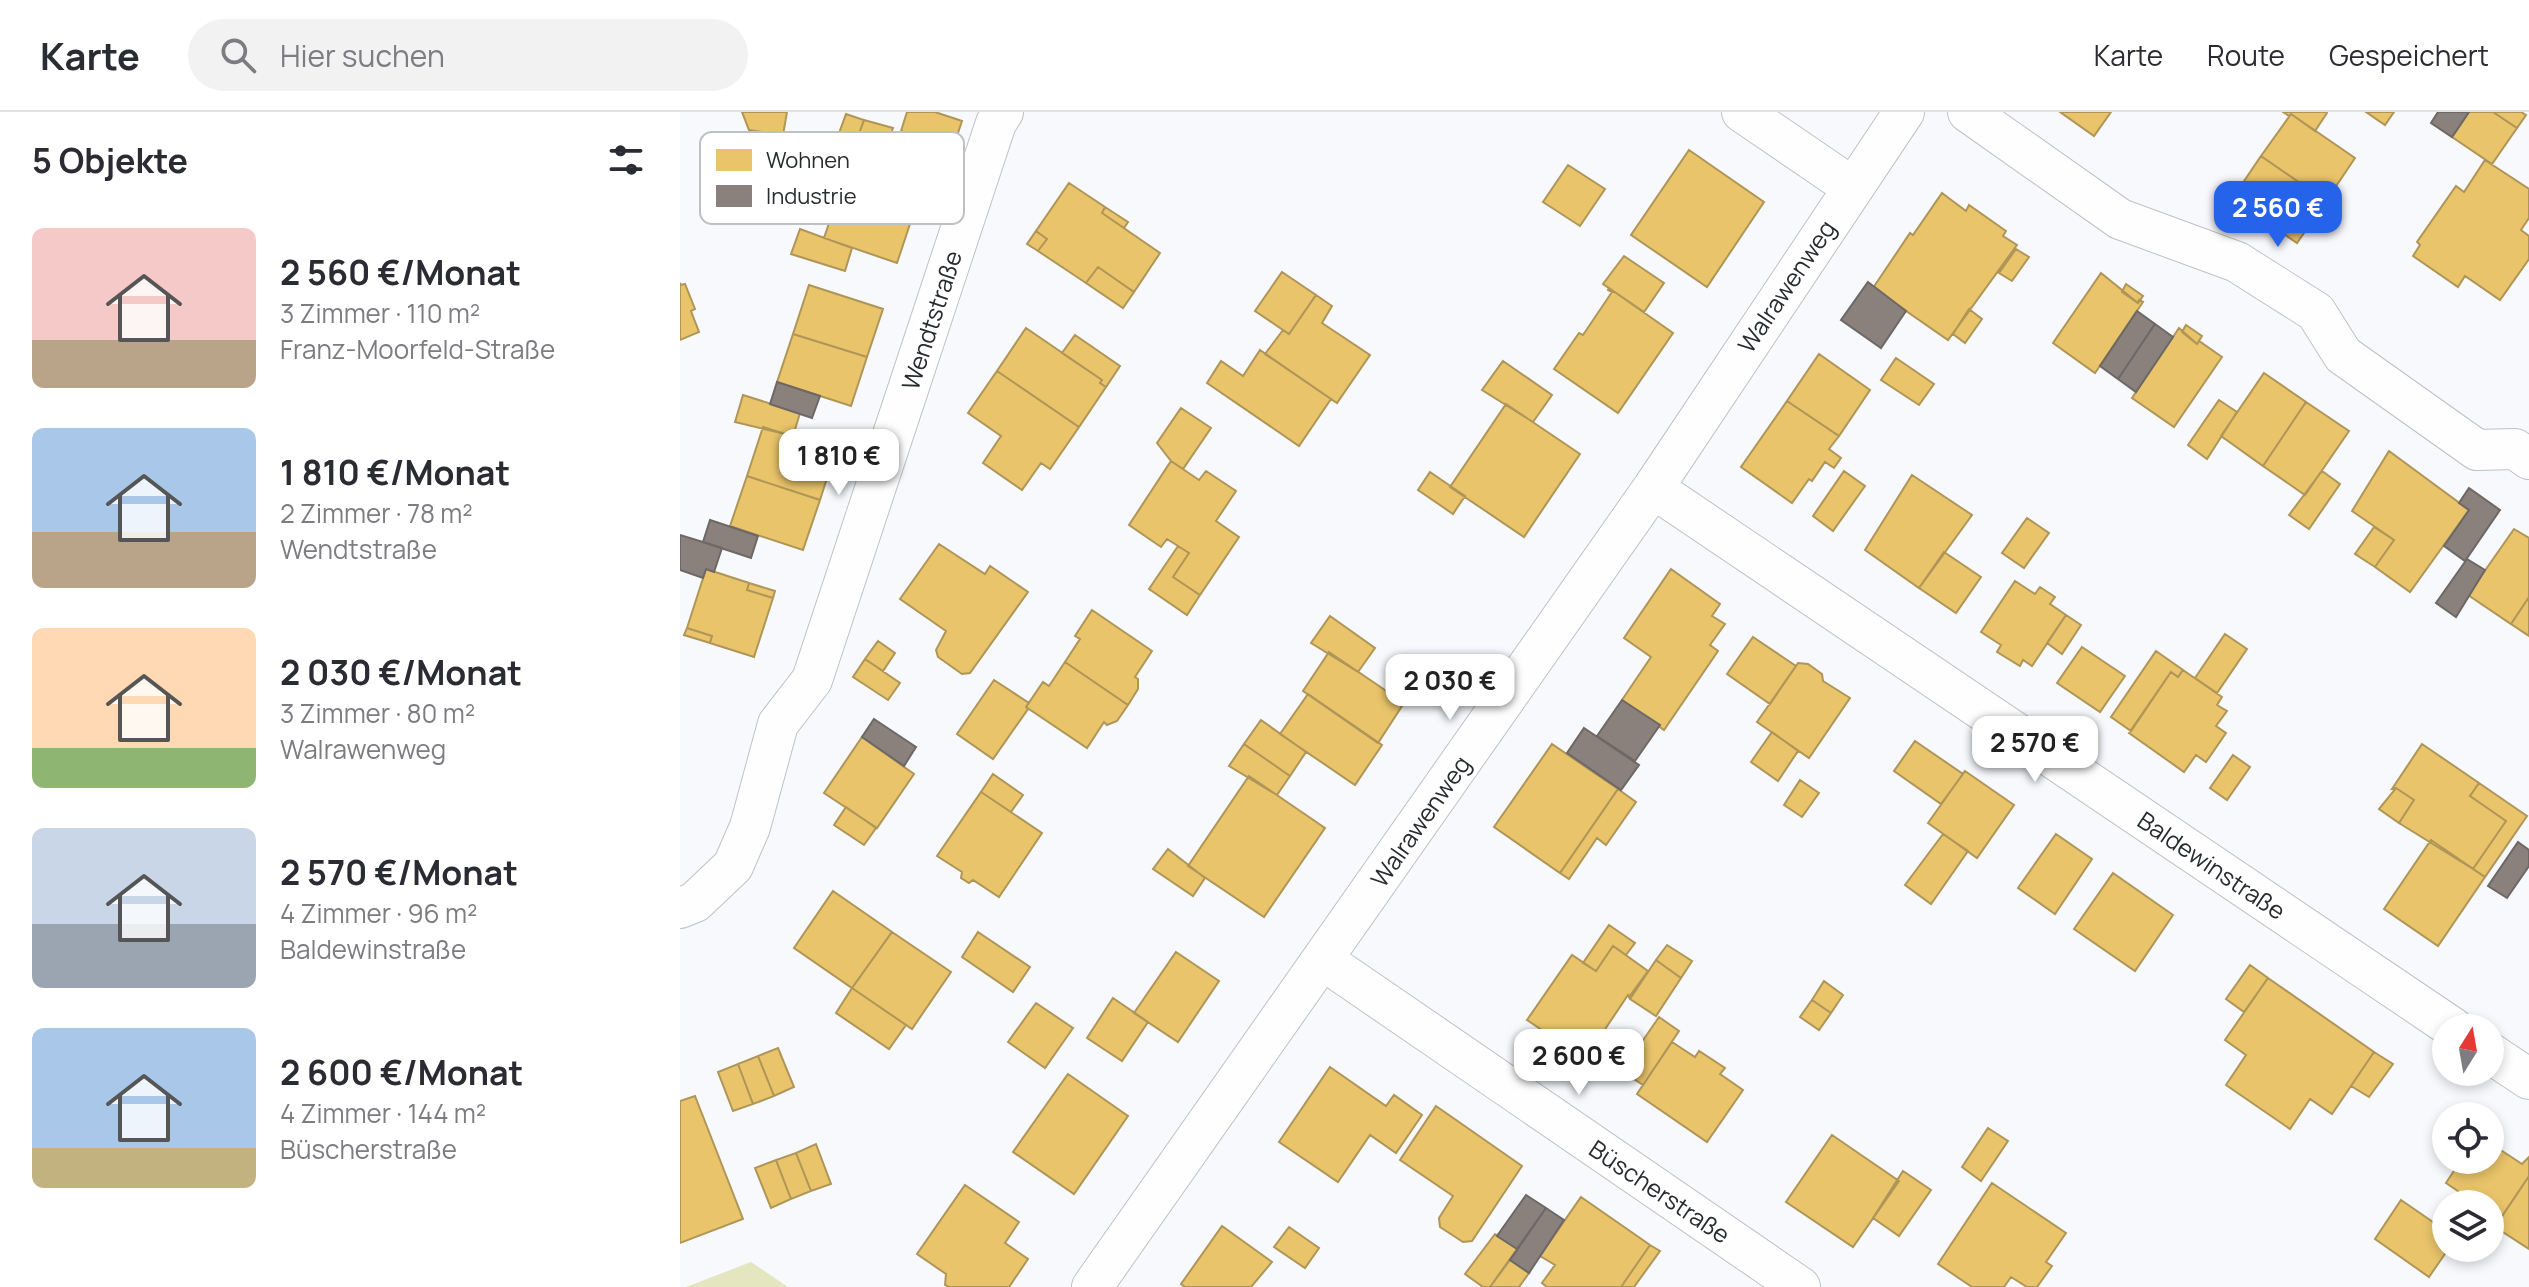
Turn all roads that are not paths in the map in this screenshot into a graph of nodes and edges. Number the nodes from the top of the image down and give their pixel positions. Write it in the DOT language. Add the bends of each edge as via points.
graph roads {
  1 [pos="1003,112"];
  2 [pos="1742,112"];
  3 [pos="1904,112"];
  4 [pos="1968,112"];
  5 [pos="1852,187"];
  6 [pos="964,220"];
  7 [pos="963,224"];
  8 [pos="2529,459"];
  9 [pos="1653,488"];
  10 [pos="680,908"];
  11 [pos="1323,960"];
  12 [pos="2432,1014"];
  13 [pos="2504,1062"];
  14 [pos="2529,1079"];
  15 [pos="1092,1287"];
  16 [pos="1800,1287"];
  1 -- 6 [label="street, Wendtstraße"];
  2 -- 5 [label="street"];
  3 -- 5 [label="street, Walrawenweg"];
  4 -- 8 [label="street" via="2120,219 2237,262 2316,312 2343,355 2477,450 2515,449"];
  5 -- 9 [label="street, Walrawenweg"];
  7 -- 10 [label="street, Wendtstraße" via="812,680 778,724 750,827 733,866 695,902"];
  9 -- 11 [label="street, Walrawenweg"];
  9 -- 12 [label="street, Baldewinstraße"];
  11 -- 15 [label="street, Walrawenweg"];
  11 -- 16 [label="street, Büscherstraße"];
  13 -- 14 [label="street"];
}
